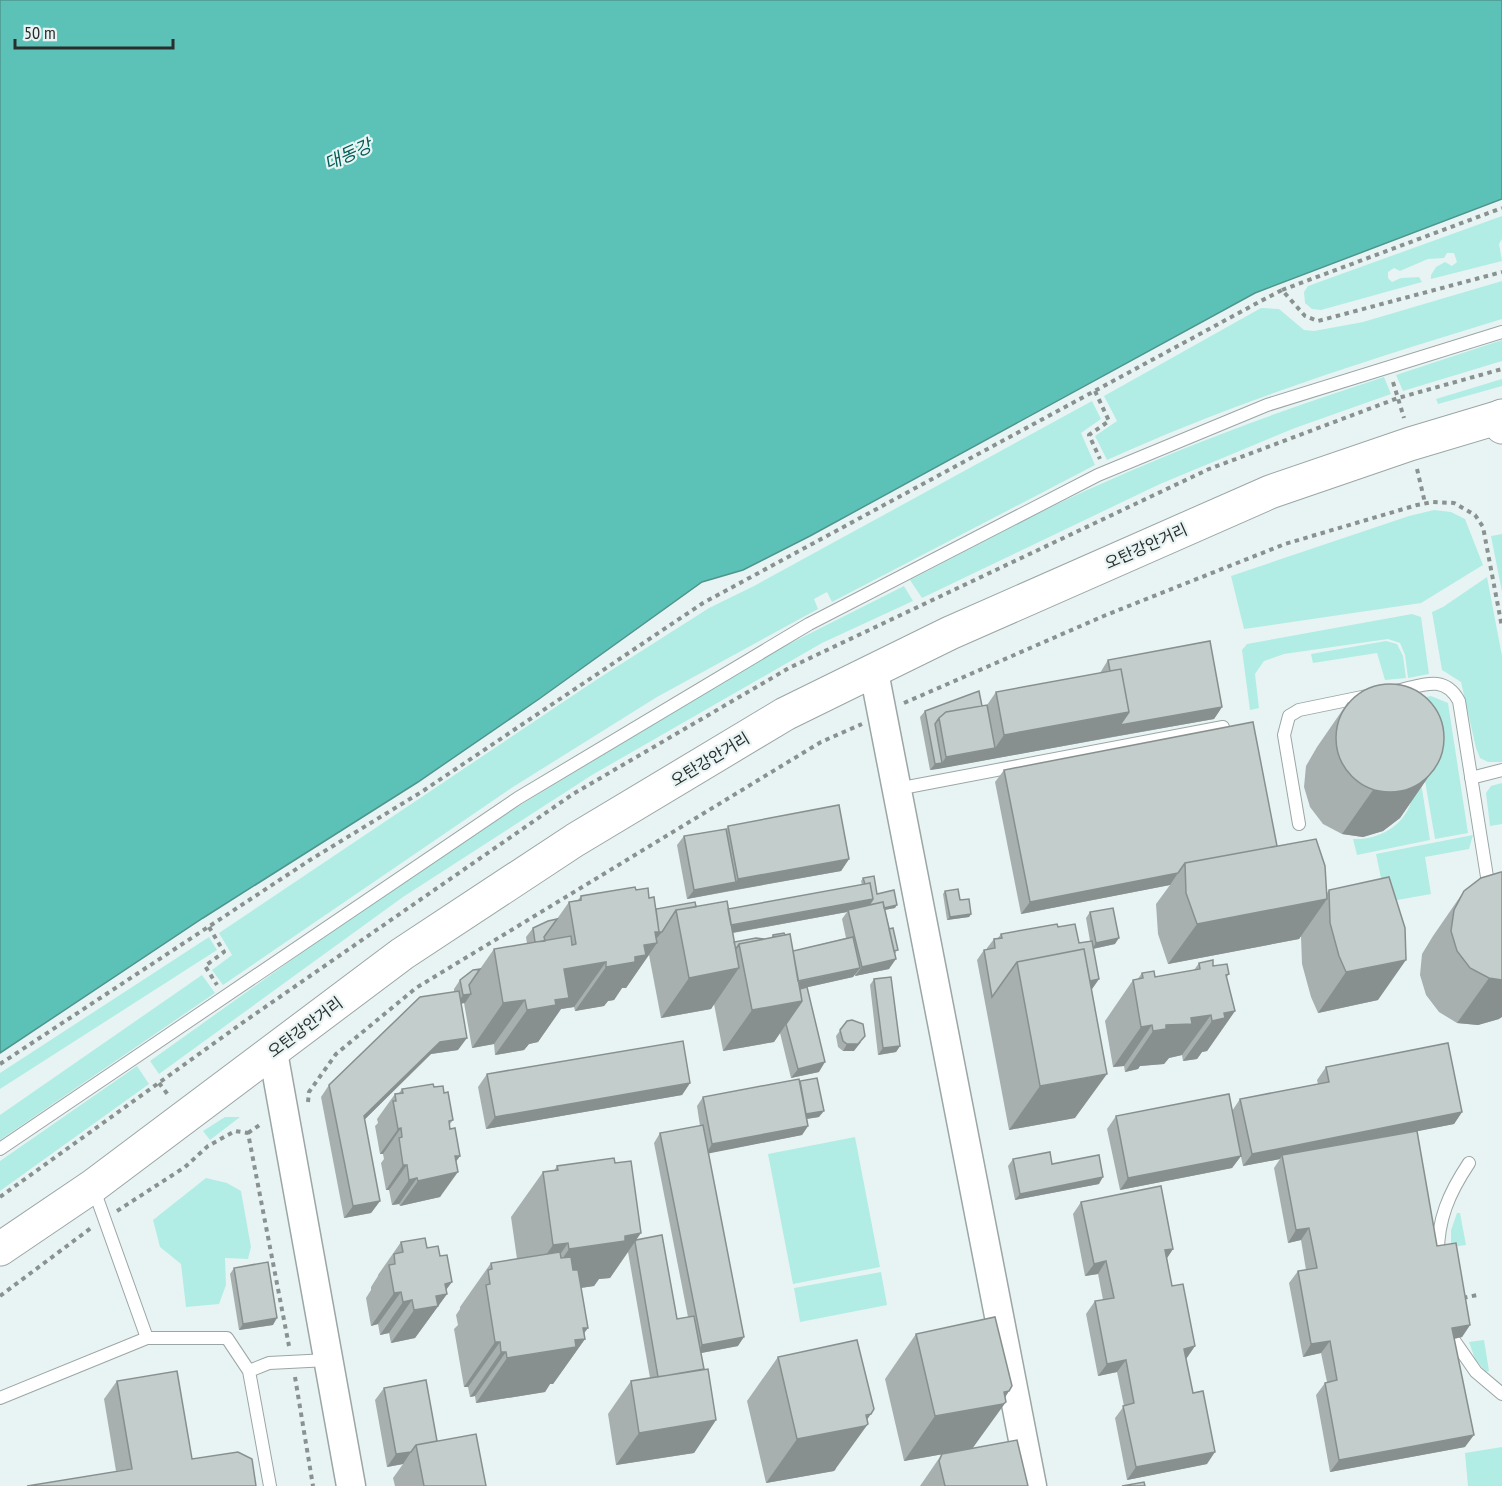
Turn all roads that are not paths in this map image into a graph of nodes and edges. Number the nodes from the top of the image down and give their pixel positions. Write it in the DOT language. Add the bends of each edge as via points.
graph roads {
  1 [pos="1502,332"];
  2 [pos="1501,420"];
  3 [pos="874,672"];
  4 [pos="1223,727"];
  5 [pos="1502,770"];
  6 [pos="1471,778"];
  7 [pos="897,789"];
  8 [pos="1299,824"];
  9 [pos="1488,883"];
  10 [pos="273,1052"];
  11 [pos="0,1149"];
  12 [pos="1469,1163"];
  13 [pos="93,1186"];
  14 [pos="0,1249"];
  15 [pos="1438,1257"];
  16 [pos="147,1338"];
  17 [pos="1453,1339"];
  18 [pos="330,1360"];
  19 [pos="249,1371"];
  20 [pos="1502,1394"];
  21 [pos="0,1398"];
  22 [pos="270,1486"];
  23 [pos="351,1486"];
  24 [pos="1032,1486"];
  1 -- 11 [label="lane" via="1267,405 1106,472 809,624 518,798"];
  2 -- 3 [label="main road, 오탄강안거리" via="1410,444 1270,492 950,633"];
  3 -- 7 [label="street"];
  3 -- 10 [label="main road, 오탄강안거리" via="785,714 575,840 402,954"];
  4 -- 7 [label="lane"];
  5 -- 6 [label="lane"];
  6 -- 8 [label="lane" via="1458,701 1453,690 1444,684 1299,710 1289,716 1284,735"];
  6 -- 9 [label="lane"];
  7 -- 24 [label="street"];
  10 -- 13 [label="main road, 오탄강안거리"];
  10 -- 18 [label="street"];
  12 -- 15 [label="lane" via="1450,1192 1438,1239"];
  13 -- 14 [label="main road, 오탄강안거리"];
  13 -- 16 [label="lane"];
  16 -- 19 [label="lane" via="226,1338"];
  16 -- 21 [label="lane"];
  17 -- 20 [label="lane" via="1476,1372"];
  18 -- 19 [label="lane" via="269,1363"];
  18 -- 23 [label="street"];
  19 -- 22 [label="lane"];
}
